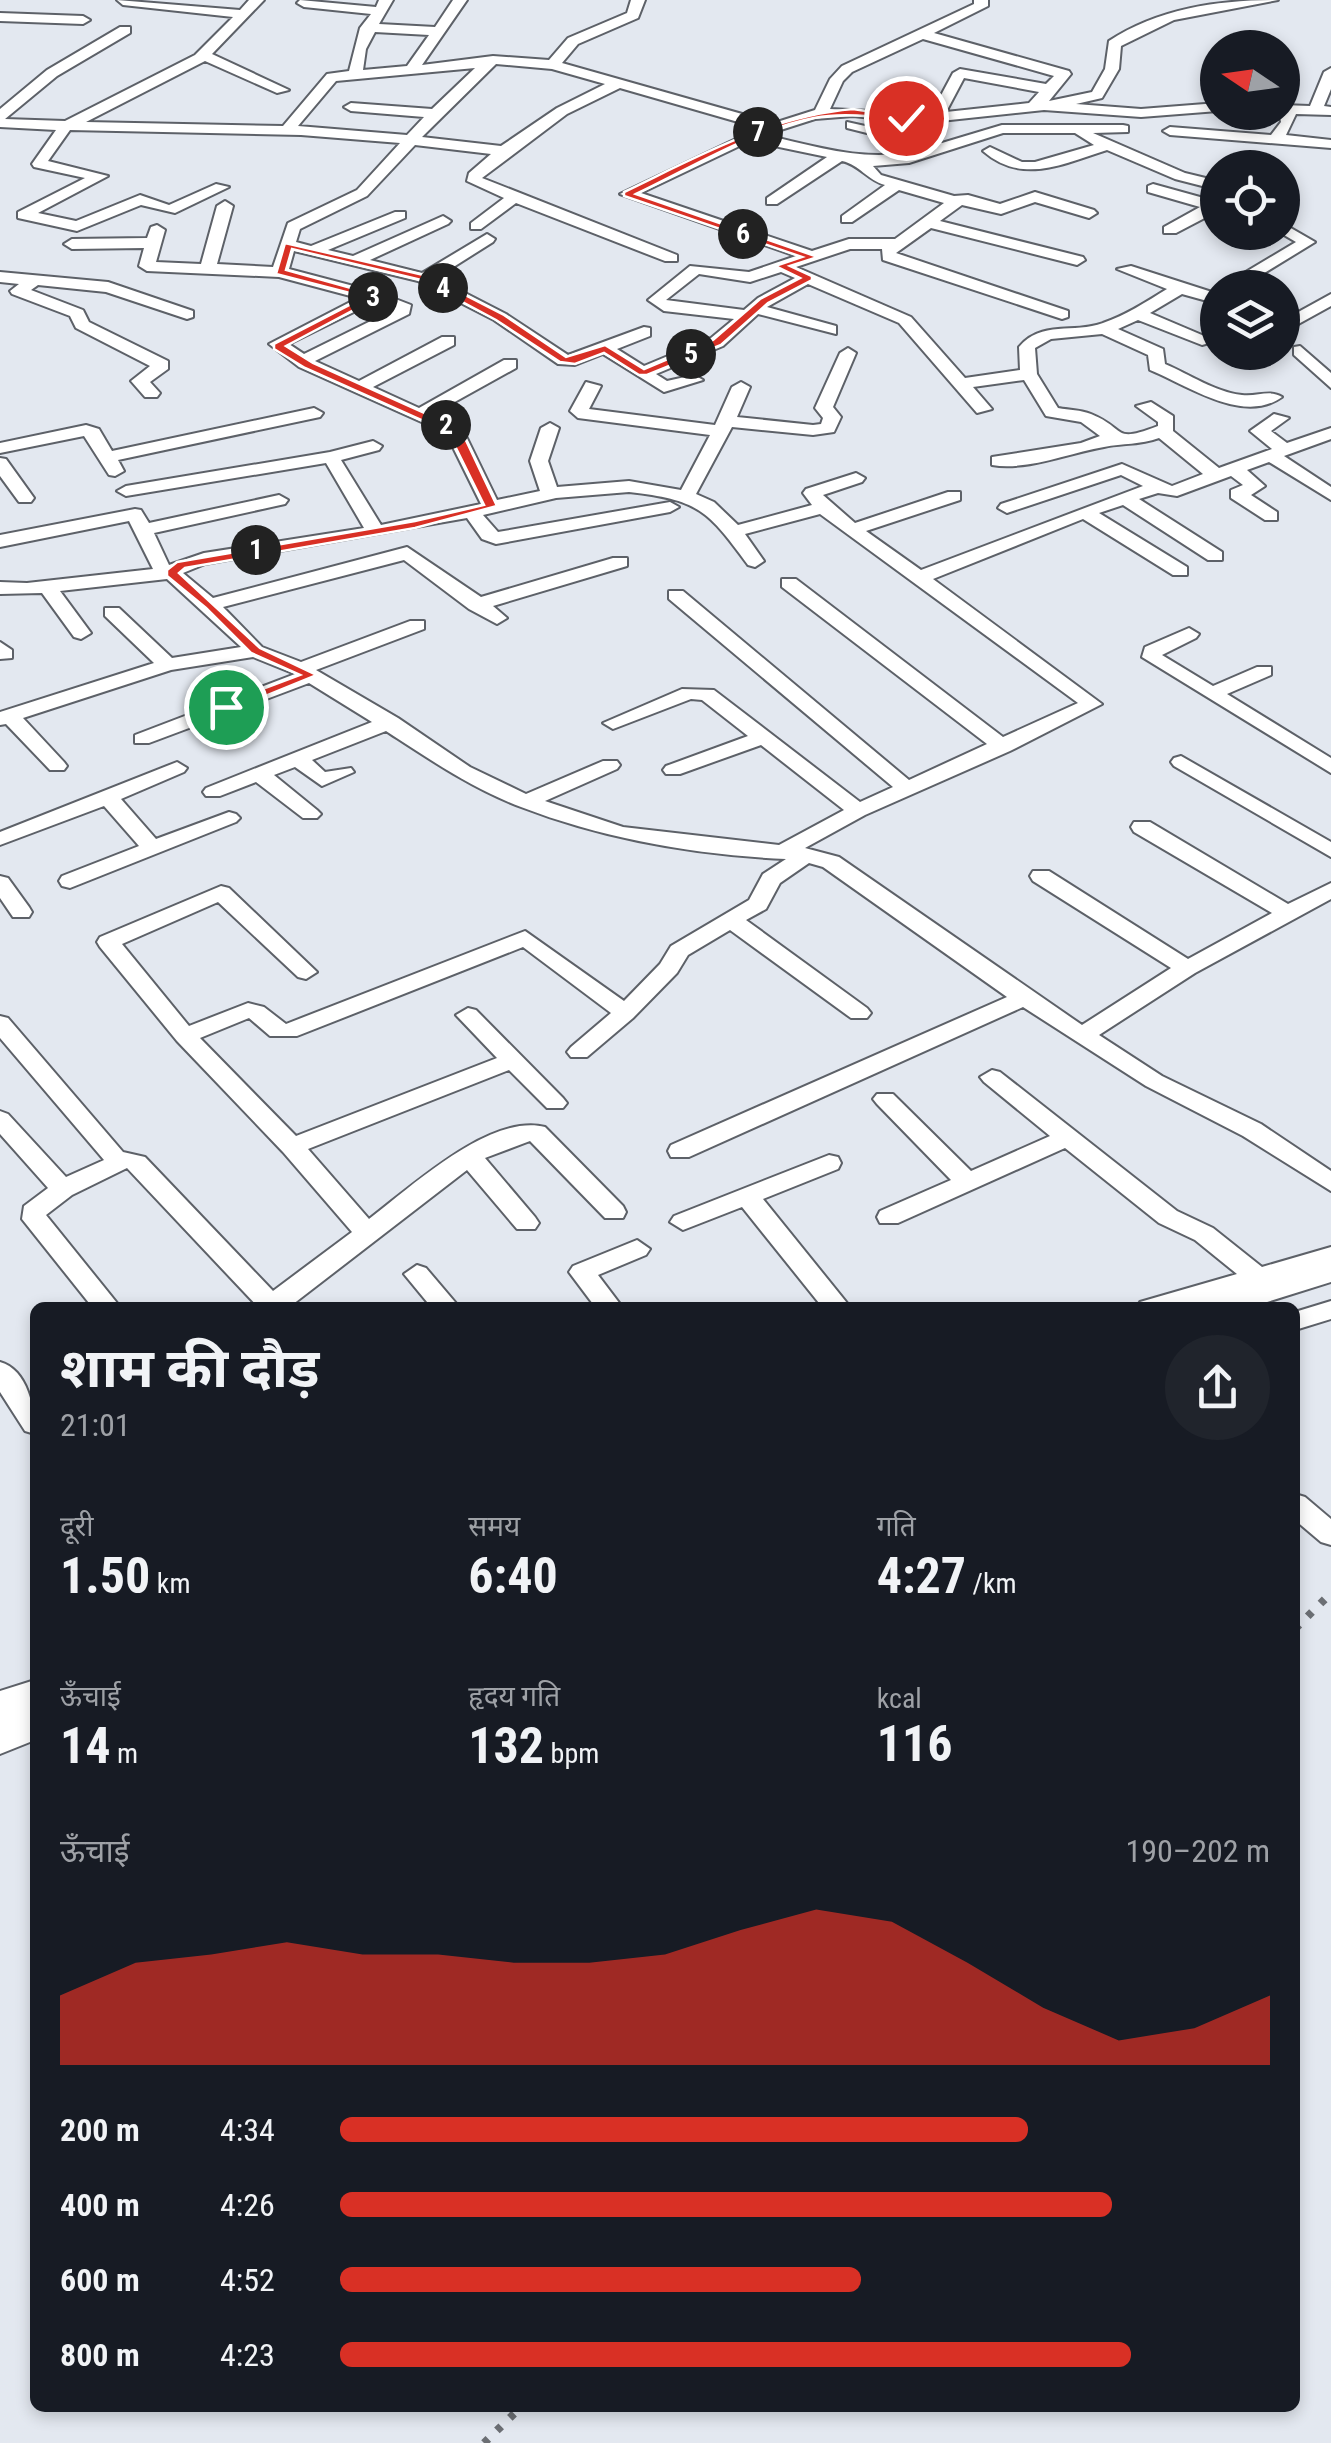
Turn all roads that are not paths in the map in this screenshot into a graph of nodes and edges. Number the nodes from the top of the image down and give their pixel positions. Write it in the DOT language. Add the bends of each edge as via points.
graph roads {
  1 [pos="257,0"];
  2 [pos="460,0"];
  3 [pos="638,0"];
  4 [pos="980,0"];
  5 [pos="1271,0"];
  6 [pos="123,1"];
  7 [pos="304,2"];
  8 [pos="0,6"];
  9 [pos="76,6"];
  10 [pos="381,6"];
  11 [pos="244,14"];
  12 [pos="0,17"];
  13 [pos="83,20"];
  14 [pos="367,28"];
  15 [pos="0,30"];
  16 [pos="126,30"];
  17 [pos="18,31"];
  18 [pos="437,32"];
  19 [pos="922,34"];
  20 [pos="204,54"];
  21 [pos="488,63"];
  22 [pos="553,65"];
  23 [pos="412,68"];
  24 [pos="356,72"];
  25 [pos="1331,72"];
  26 [pos="615,85"];
  27 [pos="282,90"];
  28 [pos="1043,99"];
  29 [pos="351,108"];
  30 [pos="1200,108"];
  31 [pos="1323,110"];
  32 [pos="436,114"];
  33 [pos="817,115"];
  34 [pos="936,118"];
  35 [pos="0,120"];
  36 [pos="65,127"];
  37 [pos="772,127"];
  38 [pos="1070,129"];
  39 [pos="1126,129"];
  40 [pos="1283,130"];
  41 [pos="1331,130"];
  42 [pos="286,131"];
  43 [pos="1170,132"];
  44 [pos="748,136"];
  45 [pos="415,138"];
  46 [pos="1278,138"];
  47 [pos="1314,142"];
  48 [pos="1331,144"];
  49 [pos="1108,146"];
  50 [pos="944,148"];
  51 [pos="504,151"];
  52 [pos="990,151"];
  53 [pos="839,156"];
  54 [pos="863,162"];
  55 [pos="1200,181"];
  56 [pos="894,186"];
  57 [pos="221,187"];
  58 [pos="1153,189"];
  59 [pos="514,197"];
  60 [pos="772,201"];
  61 [pos="954,201"];
  62 [pos="1200,203"];
  63 [pos="225,206"];
  64 [pos="1089,213"];
  65 [pos="400,215"];
  66 [pos="1200,215"];
  67 [pos="846,220"];
  68 [pos="443,222"];
  69 [pos="930,223"];
  70 [pos="1170,230"];
  71 [pos="72,244"];
  72 [pos="899,244"];
  73 [pos="288,245"];
  74 [pos="314,250"];
  75 [pos="1298,250"];
  76 [pos="812,257"];
  77 [pos="671,258"];
  78 [pos="358,260"];
  79 [pos="1077,260"];
  80 [pos="780,266"];
  81 [pos="208,268"];
  82 [pos="1125,269"];
  83 [pos="1263,270"];
  84 [pos="280,272"];
  85 [pos="0,278"];
  86 [pos="424,278"];
  87 [pos="808,278"];
  88 [pos="36,280"];
  89 [pos="108,286"];
  90 [pos="1180,288"];
  91 [pos="1200,291"];
  92 [pos="374,296"];
  93 [pos="1331,300"];
  94 [pos="67,310"];
  95 [pos="749,312"];
  96 [pos="1134,313"];
  97 [pos="188,314"];
  98 [pos="1062,314"];
  99 [pos="1300,316"];
  100 [pos="1104,329"];
  101 [pos="830,330"];
  102 [pos="644,332"];
  103 [pos="1200,338"];
  104 [pos="448,341"];
  105 [pos="605,348"];
  106 [pos="1300,351"];
  107 [pos="848,354"];
  108 [pos="304,361"];
  109 [pos="510,364"];
  110 [pos="643,373"];
  111 [pos="1029,374"];
  112 [pos="694,380"];
  113 [pos="1331,383"];
  114 [pos="962,384"];
  115 [pos="592,386"];
  116 [pos="359,388"];
  117 [pos="741,388"];
  118 [pos="152,393"];
  119 [pos="1273,397"];
  120 [pos="1145,406"];
  121 [pos="983,409"];
  122 [pos="422,413"];
  123 [pos="314,414"];
  124 [pos="1280,418"];
  125 [pos="723,426"];
  126 [pos="550,428"];
  127 [pos="1162,431"];
  128 [pos="1331,433"];
  129 [pos="1107,442"];
  130 [pos="372,446"];
  131 [pos="0,448"];
  132 [pos="1279,453"];
  133 [pos="108,457"];
  134 [pos="331,457"];
  135 [pos="998,460"];
  136 [pos="0,463"];
  137 [pos="1226,473"];
  138 [pos="856,478"];
  139 [pos="1157,487"];
  140 [pos="126,490"];
  141 [pos="550,494"];
  142 [pos="1331,495"];
  143 [pos="954,496"];
  144 [pos="1124,497"];
  145 [pos="25,498"];
  146 [pos="279,500"];
  147 [pos="678,502"];
  148 [pos="491,506"];
  149 [pos="823,508"];
  150 [pos="1007,508"];
  151 [pos="470,511"];
  152 [pos="1084,512"];
  153 [pos="1271,516"];
  154 [pos="139,522"];
  155 [pos="375,530"];
  156 [pos="851,530"];
  157 [pos="732,532"];
  158 [pos="0,540"];
  159 [pos="1216,556"];
  160 [pos="756,561"];
  161 [pos="620,562"];
  162 [pos="1180,570"];
  163 [pos="167,572"];
  164 [pos="916,579"];
  165 [pos="789,583"];
  166 [pos="48,586"];
  167 [pos="0,588"];
  168 [pos="676,594"];
  169 [pos="210,605"];
  170 [pos="476,605"];
  171 [pos="112,612"];
  172 [pos="497,618"];
  173 [pos="417,626"];
  174 [pos="81,632"];
  175 [pos="1189,634"];
  176 [pos="255,650"];
  177 [pos="168,665"];
  178 [pos="1264,670"];
  179 [pos="306,672"];
  180 [pos="1210,694"];
  181 [pos="5,717"];
  182 [pos="390,722"];
  183 [pos="612,723"];
  184 [pos="762,738"];
  185 [pos="142,739"];
  186 [pos="1003,747"];
  187 [pos="298,759"];
  188 [pos="1181,762"];
  189 [pos="610,764"];
  190 [pos="57,766"];
  191 [pos="1331,767"];
  192 [pos="177,768"];
  193 [pos="672,770"];
  194 [pos="344,772"];
  195 [pos="259,774"];
  196 [pos="909,790"];
  197 [pos="213,792"];
  198 [pos="108,796"];
  199 [pos="526,802"];
  200 [pos="858,810"];
  201 [pos="310,814"];
  202 [pos="229,818"];
  203 [pos="1142,828"];
  204 [pos="0,839"];
  205 [pos="152,848"];
  206 [pos="1331,851"];
  207 [pos="781,853"];
  208 [pos="806,855"];
  209 [pos="1040,876"];
  210 [pos="70,881"];
  211 [pos="0,883"];
  212 [pos="1331,890"];
  213 [pos="20,912"];
  214 [pos="1287,913"];
  215 [pos="731,920"];
  216 [pos="1187,968"];
  217 [pos="306,972"];
  218 [pos="1024,998"];
  219 [pos="625,1013"];
  220 [pos="860,1013"];
  221 [pos="468,1015"];
  222 [pos="0,1024"];
  223 [pos="1083,1035"];
  224 [pos="185,1036"];
  225 [pos="578,1052"];
  226 [pos="511,1061"];
  227 [pos="992,1076"];
  228 [pos="885,1098"];
  229 [pos="555,1103"];
  230 [pos="0,1119"];
  231 [pos="1066,1138"];
  232 [pos="292,1146"];
  233 [pos="680,1151"];
  234 [pos="469,1156"];
  235 [pos="117,1160"];
  236 [pos="829,1163"];
  237 [pos="968,1182"];
  238 [pos="1331,1183"];
  239 [pos="62,1189"];
  240 [pos="748,1198"];
  241 [pos="614,1212"];
  242 [pos="889,1217"];
  243 [pos="683,1222"];
  244 [pos="526,1224"];
  245 [pos="367,1233"];
  246 [pos="637,1249"];
  247 [pos="1331,1256"];
  248 [pos="1331,1270"];
  249 [pos="417,1274"];
  250 [pos="1331,1291"];
  251 [pos="1267,1292"];
  252 [pos="103,1302"];
  253 [pos="270,1302"];
  254 [pos="279,1302"];
  255 [pos="442,1302"];
  256 [pos="605,1302"];
  257 [pos="833,1302"];
  258 [pos="1193,1302"];
  259 [pos="1224,1302"];
  260 [pos="1331,1310"];
  261 [pos="1300,1319"];
  262 [pos="0,1372"];
  263 [pos="30,1417"];
  264 [pos="1300,1508"];
  265 [pos="1331,1535"];
  266 [pos="30,1698"];
  267 [pos="0,1707"];
  268 [pos="30,1724"];
  269 [pos="0,1737"];
  1 -- 11 [label="street"];
  2 -- 18 [label="street"];
  3 -- 22 [label="street" via="632,15 573,40"];
  4 -- 19 [label="street" via="981,6"];
  5 -- 28 [label="street" via="1154,21 1111,48 1112,69 1097,95"];
  6 -- 11 [label="street"];
  7 -- 10 [label="street"];
  8 -- 9 [label="street"];
  10 -- 14 [label="street"];
  11 -- 20 [label="street"];
  12 -- 13 [label="street"];
  14 -- 18 [label="street"];
  14 -- 24 [label="street"];
  15 -- 17 [label="street"];
  16 -- 35 [label="street" via="52,73"];
  18 -- 23 [label="street"];
  19 -- 28 [label="street" via="1064,74"];
  19 -- 33 [label="street" via="847,69"];
  20 -- 27 [label="street"];
  20 -- 36 [label="street"];
  21 -- 22 [label="street"];
  21 -- 23 [label="street"];
  21 -- 32 [label="street"];
  22 -- 26 [label="street"];
  23 -- 24 [label="street"];
  24 -- 42 [label="street" via="326,80"];
  25 -- 31 [label="street"];
  26 -- 37 [label="street"];
  26 -- 51 [label="street" via="562,110"];
  28 -- 30 [label="street" via="1092,112"];
  28 -- 34 [label="street"];
  28 -- 34 [label="street" via="963,73"];
  29 -- 32 [label="street"];
  32 -- 45 [label="street"];
  33 -- 34 [label="street"];
  33 -- 37 [label="street"];
  33 -- 50 [label="street"];
  35 -- 36 [label="street"];
  36 -- 42 [label="street"];
  36 -- 57 [label="street" via="39,164 100,176 25,216 76,226 140,200 173,209"];
  37 -- 44 [label="street"];
  38 -- 39 [label="street"];
  38 -- 49 [label="street"];
  38 -- 50 [label="street" via="1002,129"];
  40 -- 46 [label="street"];
  41 -- 47 [label="street" via="1316,130"];
  42 -- 45 [label="street"];
  43 -- 46 [label="street"];
  44 -- 53 [label="street"];
  44 -- 76 [label="street" via="628,194 739,226"];
  45 -- 51 [label="street"];
  45 -- 73 [label="street" via="362,193 293,226"];
  46 -- 47 [label="street"];
  47 -- 48 [label="street"];
  49 -- 52 [label="street" via="1036,167"];
  49 -- 55 [label="street"];
  50 -- 54 [label="street" via="898,162"];
  51 -- 59 [label="street" via="474,179"];
  53 -- 54 [label="street"];
  53 -- 60 [label="street"];
  54 -- 56 [label="street" via="870,174"];
  56 -- 61 [label="street"];
  56 -- 67 [label="street"];
  58 -- 62 [label="street"];
  59 -- 77 [label="street"];
  59 -- 86 [label="street"];
  61 -- 64 [label="street" via="1001,209 1035,197"];
  61 -- 69 [label="street" via="956,206"];
  63 -- 81 [label="street"];
  65 -- 74 [label="street"];
  66 -- 70 [label="street"];
  68 -- 78 [label="street"];
  69 -- 72 [label="street"];
  69 -- 79 [label="street"];
  71 -- 81 [label="street" via="155,236 147,266"];
  72 -- 76 [label="street" via="857,242"];
  72 -- 98 [label="street" via="888,252 896,260"];
  73 -- 74 [label="street"];
  73 -- 84 [label="street"];
  74 -- 78 [label="street"];
  75 -- 83 [label="street"];
  76 -- 80 [label="street"];
  78 -- 86 [label="street"];
  80 -- 87 [label="street"];
  80 -- 95 [label="street" via="750,277 696,269 656,300"];
  81 -- 84 [label="street"];
  82 -- 90 [label="street"];
  84 -- 92 [label="street"];
  85 -- 88 [label="street"];
  86 -- 105 [label="street" via="564,360"];
  87 -- 95 [label="street"];
  87 -- 114 [label="street" via="905,320"];
  88 -- 89 [label="street"];
  88 -- 94 [label="street" via="18,290"];
  89 -- 94 [label="street"];
  89 -- 97 [label="street"];
  90 -- 91 [label="street"];
  90 -- 96 [label="street"];
  92 -- 108 [label="street" via="278,344"];
  92 -- 108 [label="street" via="405,310"];
  93 -- 99 [label="street"];
  94 -- 118 [label="street" via="82,325 160,363 139,384"];
  95 -- 101 [label="street"];
  95 -- 110 [label="street" via="717,342"];
  96 -- 100 [label="street"];
  96 -- 103 [label="street"];
  100 -- 111 [label="street" via="1051,333 1031,342"];
  100 -- 119 [label="street" via="1157,353 1156,366 1232,400 1252,404"];
  102 -- 105 [label="street"];
  104 -- 116 [label="street"];
  105 -- 110 [label="street"];
  106 -- 113 [label="street"];
  107 -- 125 [label="street" via="824,408 832,418 828,428"];
  108 -- 116 [label="street"];
  109 -- 122 [label="street"];
  110 -- 112 [label="street" via="667,388"];
  111 -- 114 [label="street"];
  111 -- 129 [label="street" via="1048,410 1097,422 1113,436"];
  114 -- 121 [label="street"];
  115 -- 125 [label="street" via="579,410 584,414"];
  116 -- 122 [label="street"];
  117 -- 125 [label="street"];
  120 -- 127 [label="street" via="1167,420"];
  122 -- 148 [label="street" via="458,436"];
  123 -- 133 [label="street"];
  124 -- 132 [label="street" via="1259,431"];
  125 -- 147 [label="street"];
  126 -- 141 [label="street" via="540,461"];
  127 -- 129 [label="street"];
  127 -- 137 [label="street"];
  128 -- 132 [label="street"];
  129 -- 135 [label="street"];
  130 -- 134 [label="street"];
  131 -- 133 [label="street" via="86,430"];
  132 -- 137 [label="street"];
  132 -- 142 [label="street"];
  133 -- 140 [label="street"];
  134 -- 140 [label="street"];
  134 -- 155 [label="street"];
  136 -- 145 [label="street"];
  137 -- 139 [label="street" via="1171,492"];
  137 -- 153 [label="street" via="1256,486 1237,494"];
  138 -- 149 [label="street" via="812,493"];
  139 -- 144 [label="street"];
  139 -- 150 [label="street" via="1120,469"];
  140 -- 154 [label="street"];
  141 -- 147 [label="street" via="635,489"];
  141 -- 148 [label="street"];
  143 -- 156 [label="street"];
  144 -- 152 [label="street"];
  144 -- 159 [label="street"];
  146 -- 154 [label="street"];
  147 -- 151 [label="street" via="496,538"];
  147 -- 157 [label="street" via="707,505"];
  148 -- 151 [label="street"];
  149 -- 156 [label="street"];
  149 -- 157 [label="street"];
  151 -- 155 [label="street"];
  152 -- 162 [label="street"];
  152 -- 164 [label="street"];
  154 -- 158 [label="street"];
  154 -- 163 [label="street"];
  155 -- 163 [label="street" via="204,558"];
  156 -- 164 [label="street"];
  157 -- 160 [label="street"];
  161 -- 170 [label="street"];
  163 -- 166 [label="street"];
  163 -- 169 [label="street"];
  164 -- 186 [label="street" via="1092,704"];
  165 -- 186 [label="street"];
  166 -- 167 [label="street"];
  166 -- 174 [label="street"];
  168 -- 196 [label="street"];
  169 -- 170 [label="street" via="404,553"];
  169 -- 176 [label="street"];
  170 -- 172 [label="street"];
  171 -- 177 [label="street"];
  173 -- 179 [label="street"];
  175 -- 180 [label="street" via="1151,655"];
  176 -- 177 [label="street"];
  176 -- 179 [label="street"];
  177 -- 181 [label="street"];
  178 -- 180 [label="street"];
  179 -- 182 [label="street"];
  179 -- 185 [label="street"];
  180 -- 191 [label="street"];
  181 -- 190 [label="street"];
  182 -- 187 [label="street"];
  182 -- 199 [label="street" via="463,771"];
  183 -- 184 [label="street" via="697,692"];
  184 -- 193 [label="street"];
  184 -- 200 [label="street"];
  186 -- 196 [label="street"];
  187 -- 194 [label="street" via="322,780"];
  187 -- 195 [label="street"];
  188 -- 206 [label="street"];
  189 -- 199 [label="street"];
  192 -- 198 [label="street"];
  195 -- 197 [label="street"];
  195 -- 201 [label="street"];
  196 -- 200 [label="street"];
  198 -- 204 [label="street"];
  198 -- 205 [label="street"];
  199 -- 207 [label="street" via="620,833"];
  200 -- 207 [label="street"];
  202 -- 205 [label="street"];
  203 -- 214 [label="street"];
  205 -- 210 [label="street"];
  207 -- 208 [label="street"];
  208 -- 215 [label="street" via="772,879 758,904"];
  208 -- 218 [label="street" via="831,862"];
  209 -- 216 [label="street"];
  211 -- 213 [label="street"];
  212 -- 214 [label="street"];
  214 -- 216 [label="street"];
  215 -- 219 [label="street" via="678,950"];
  215 -- 220 [label="street"];
  216 -- 223 [label="street"];
  217 -- 224 [label="street" via="224,894 110,938 109,945"];
  218 -- 223 [label="street"];
  218 -- 233 [label="street"];
  219 -- 224 [label="street" via="521,938 289,1031 278,1031 248,1010"];
  219 -- 225 [label="street"];
  221 -- 226 [label="street"];
  222 -- 235 [label="street"];
  223 -- 238 [label="street" via="1154,1081 1252,1130"];
  224 -- 232 [label="street"];
  226 -- 229 [label="street"];
  226 -- 232 [label="street"];
  227 -- 231 [label="street"];
  228 -- 237 [label="street"];
  230 -- 239 [label="street"];
  231 -- 237 [label="street"];
  231 -- 251 [label="street" via="1168,1217 1204,1234"];
  232 -- 245 [label="street"];
  234 -- 241 [label="street" via="517,1134 536,1133"];
  234 -- 244 [label="street"];
  234 -- 245 [label="street"];
  235 -- 239 [label="street"];
  235 -- 253 [label="street" via="136,1163"];
  236 -- 240 [label="street"];
  237 -- 242 [label="street"];
  239 -- 252 [label="street" via="32,1216"];
  240 -- 243 [label="street"];
  240 -- 257 [label="street"];
  245 -- 254 [label="street"];
  246 -- 256 [label="street" via="581,1272"];
  247 -- 251 [label="street"];
  248 -- 259 [label="highway"];
  249 -- 255 [label="street"];
  250 -- 251 [label="highway"];
  251 -- 258 [label="street"];
  260 -- 261 [label="street"];
  262 -- 263 [label="street"];
  264 -- 265 [label="street"];
  266 -- 267 [label="highway"];
  268 -- 269 [label="highway"];
}
